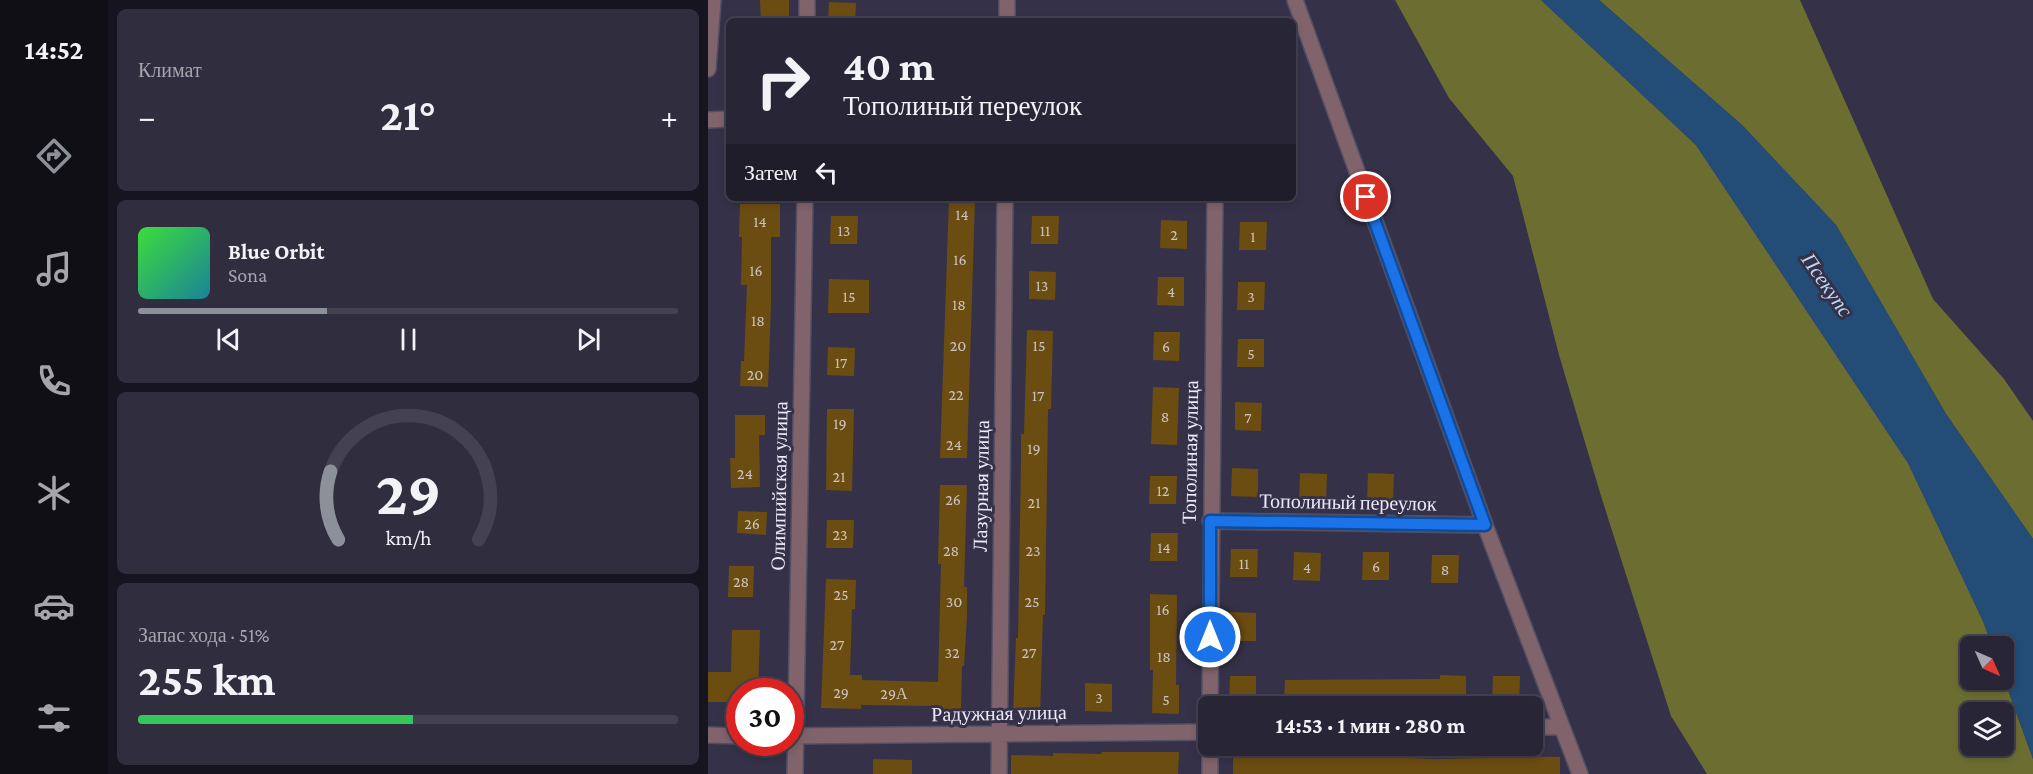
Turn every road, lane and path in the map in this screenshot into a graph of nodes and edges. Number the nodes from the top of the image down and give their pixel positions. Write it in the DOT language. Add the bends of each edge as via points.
graph roads {
  1 [pos="713,0"];
  2 [pos="807,0"];
  3 [pos="1007,0"];
  4 [pos="1295,0"];
  5 [pos="807,18"];
  6 [pos="1007,18"];
  7 [pos="708,69"];
  8 [pos="726,119"];
  9 [pos="708,120"];
  10 [pos="806,201"];
  11 [pos="1005,201"];
  12 [pos="1215,201"];
  13 [pos="1210,521"];
  14 [pos="1485,525"];
  15 [pos="794,678"];
  16 [pos="1210,696"];
  17 [pos="1543,727"];
  18 [pos="1562,727"];
  19 [pos="1198,732"];
  20 [pos="999,734"];
  21 [pos="708,735"];
  22 [pos="726,736"];
  23 [pos="804,736"];
  24 [pos="794,756"];
  25 [pos="1210,756"];
  26 [pos="795,774"];
  27 [pos="999,774"];
  28 [pos="1210,774"];
  29 [pos="1580,774"];
  1 -- 7 [label="street"];
  2 -- 5 [label="street"];
  3 -- 6 [label="street"];
  4 -- 14 [label="street"];
  8 -- 9 [label="street"];
  10 -- 15 [label="street, Олимпийская улица"];
  11 -- 20 [label="street, Лазурная улица"];
  12 -- 13 [label="street, Тополиная улица"];
  13 -- 14 [label="street, Тополиный переулок"];
  13 -- 16 [label="street, Тополиная улица"];
  14 -- 18 [label="street"];
  17 -- 18 [label="street"];
  18 -- 29 [label="street"];
  19 -- 20 [label="street, Радужная улица"];
  20 -- 23 [label="street, Радужная улица"];
  20 -- 27 [label="street, Лазурная улица"];
  21 -- 22 [label="street"];
  24 -- 26 [label="street, Олимпийская улица"];
  25 -- 28 [label="street"];
}
